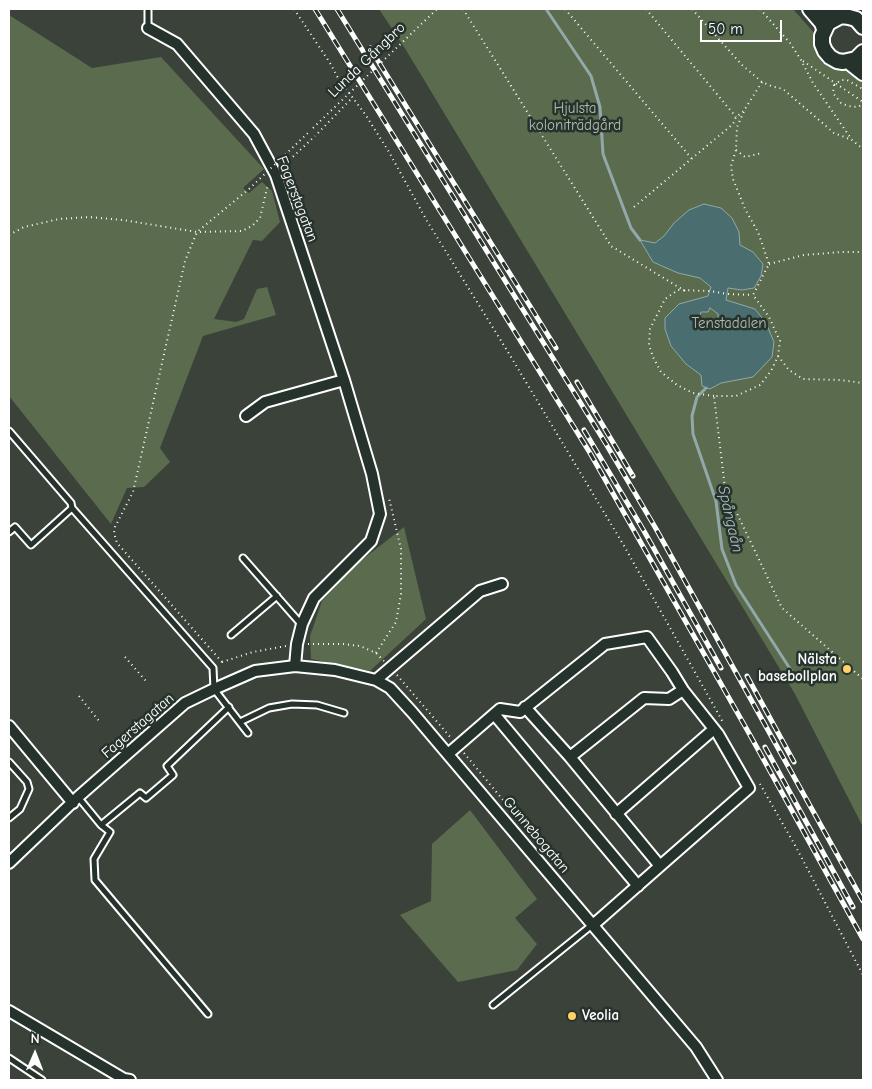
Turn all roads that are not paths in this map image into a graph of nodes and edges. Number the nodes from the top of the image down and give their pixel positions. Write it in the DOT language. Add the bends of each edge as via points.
graph roads {
  1 [pos="148,9"];
  2 [pos="810,9"];
  3 [pos="823,9"];
  4 [pos="842,16"];
  5 [pos="861,20"];
  6 [pos="148,28"];
  7 [pos="824,29"];
  8 [pos="863,52"];
  9 [pos="848,61"];
  10 [pos="863,73"];
  11 [pos="344,380"];
  12 [pos="246,416"];
  13 [pos="9,431"];
  14 [pos="72,508"];
  15 [pos="9,532"];
  16 [pos="243,558"];
  17 [pos="502,584"];
  18 [pos="277,596"];
  19 [pos="302,624"];
  20 [pos="230,635"];
  21 [pos="296,666"];
  22 [pos="376,680"];
  23 [pos="214,689"];
  24 [pos="683,690"];
  25 [pos="229,707"];
  26 [pos="525,707"];
  27 [pos="344,712"];
  28 [pos="494,714"];
  29 [pos="240,722"];
  30 [pos="9,726"];
  31 [pos="714,729"];
  32 [pos="248,733"];
  33 [pos="448,754"];
  34 [pos="570,757"];
  35 [pos="9,762"];
  36 [pos="76,800"];
  37 [pos="616,814"];
  38 [pos="9,818"];
  39 [pos="101,825"];
  40 [pos="9,863"];
  41 [pos="660,866"];
  42 [pos="638,886"];
  43 [pos="593,925"];
  44 [pos="493,1004"];
  45 [pos="9,1011"];
  46 [pos="208,1014"];
  47 [pos="9,1058"];
  48 [pos="42,1080"];
  49 [pos="130,1080"];
  50 [pos="717,1080"];
  1 -- 6 [label="lane, Fagerstagatan"];
  2 -- 7 [label="street"];
  3 -- 4 [label="street"];
  4 -- 5 [label="street"];
  4 -- 7 [label="street" via="828,23"];
  6 -- 11 [label="street, Fagerstagatan" via="177,44 254,134 276,175"];
  7 -- 9 [label="street" via="822,44 825,51 837,61"];
  8 -- 9 [label="street"];
  9 -- 10 [label="street"];
  11 -- 12 [label="street" via="265,402"];
  11 -- 19 [label="street, Fagerstagatan" via="372,474 380,514 371,541 314,598"];
  13 -- 14 [label="lane"];
  14 -- 15 [label="lane" via="31,545 15,527"];
  14 -- 23 [label="lane" via="213,668"];
  16 -- 18 [label="lane"];
  17 -- 22 [label="street" via="480,592"];
  18 -- 19 [label="lane"];
  18 -- 20 [label="lane"];
  19 -- 21 [label="street, Fagerstagatan"];
  21 -- 22 [label="street, Gunnebogatan" via="336,670"];
  21 -- 23 [label="street, Fagerstagatan" via="256,671"];
  22 -- 33 [label="street, Gunnebogatan" via="390,688"];
  23 -- 25 [label="lane"];
  23 -- 36 [label="street, Fagerstagatan" via="185,703"];
  24 -- 26 [label="street" via="647,637 605,644"];
  24 -- 31 [label="street"];
  24 -- 34 [label="street" via="668,700 644,698"];
  25 -- 29 [label="lane"];
  25 -- 39 [label="lane" via="167,766 174,775 146,798 140,792"];
  26 -- 28 [label="street" via="520,712 500,709"];
  26 -- 34 [label="street"];
  27 -- 29 [label="lane" via="317,704 292,704 269,708"];
  28 -- 33 [label="street"];
  28 -- 42 [label="street"];
  29 -- 32 [label="lane"];
  30 -- 36 [label="street"];
  31 -- 37 [label="street"];
  31 -- 41 [label="street" via="749,788"];
  33 -- 43 [label="street, Gunnebogatan"];
  34 -- 37 [label="street"];
  35 -- 38 [label="lane" via="27,782 29,789 20,809"];
  36 -- 39 [label="lane"];
  36 -- 40 [label="street, Fagerstagatan"];
  37 -- 41 [label="street"];
  39 -- 46 [label="lane" via="110,832 94,859 95,880"];
  41 -- 42 [label="street"];
  42 -- 43 [label="street"];
  43 -- 44 [label="lane"];
  43 -- 50 [label="street, Gunnebogatan" via="696,1047"];
  45 -- 49 [label="street"];
  47 -- 48 [label="lane"];
}
